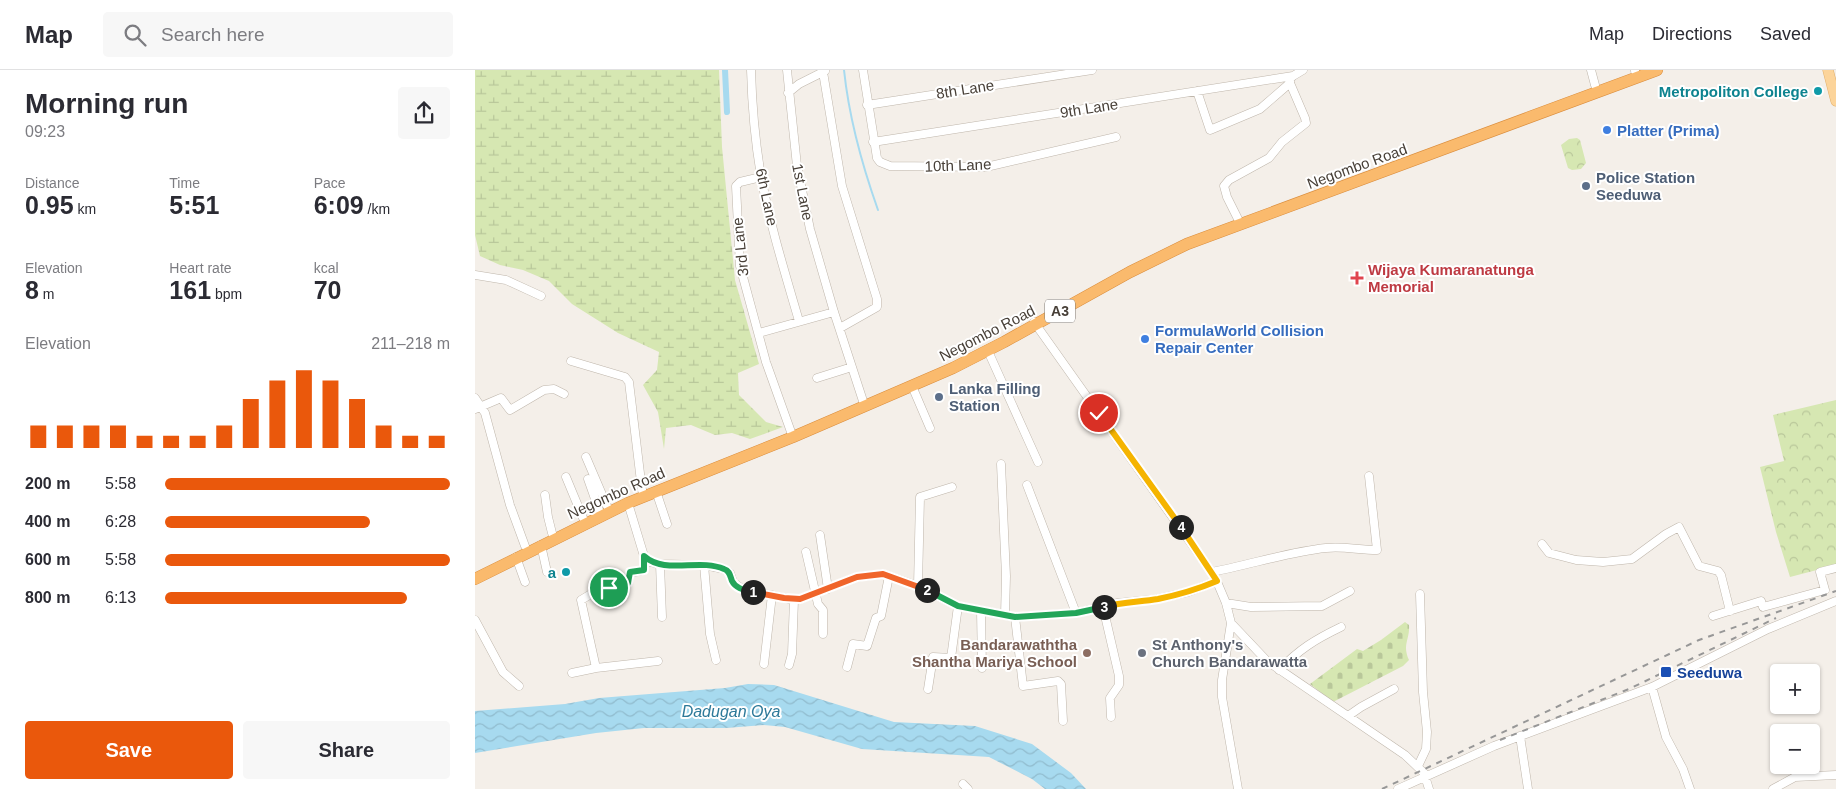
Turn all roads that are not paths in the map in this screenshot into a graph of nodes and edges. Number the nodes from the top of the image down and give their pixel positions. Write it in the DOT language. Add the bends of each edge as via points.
graph roads {
  1 [pos="751,70"];
  2 [pos="787,70"];
  3 [pos="863,70"];
  4 [pos="1092,70"];
  5 [pos="1303,70"];
  6 [pos="1591,70"];
  7 [pos="1636,70"];
  8 [pos="1657,70"];
  9 [pos="1828,70"];
  10 [pos="825,71"];
  11 [pos="1291,80"];
  12 [pos="1595,85"];
  13 [pos="1197,91"];
  14 [pos="788,93"];
  15 [pos="1836,101"];
  16 [pos="867,105"];
  17 [pos="1116,137"];
  18 [pos="873,142"];
  19 [pos="761,177"];
  20 [pos="1238,219"];
  21 [pos="475,275"];
  22 [pos="541,296"];
  23 [pos="834,312"];
  24 [pos="799,321"];
  25 [pos="1034,323"];
  26 [pos="840,328"];
  27 [pos="759,333"];
  28 [pos="988,351"];
  29 [pos="571,361"];
  30 [pos="852,366"];
  31 [pos="817,378"];
  32 [pos="912,386"];
  33 [pos="563,394"];
  34 [pos="475,398"];
  35 [pos="863,401"];
  36 [pos="478,408"];
  37 [pos="930,428"];
  38 [pos="791,432"];
  39 [pos="587,457"];
  40 [pos="1038,462"];
  41 [pos="1001,464"];
  42 [pos="1369,476"];
  43 [pos="566,477"];
  44 [pos="588,479"];
  45 [pos="1027,485"];
  46 [pos="952,487"];
  47 [pos="642,490"];
  48 [pos="656,491"];
  49 [pos="545,495"];
  50 [pos="628,502"];
  51 [pos="603,508"];
  52 [pos="583,518"];
  53 [pos="667,524"];
  54 [pos="551,533"];
  55 [pos="820,535"];
  56 [pos="1542,544"];
  57 [pos="541,545"];
  58 [pos="525,546"];
  59 [pos="806,552"];
  60 [pos="644,556"];
  61 [pos="516,557"];
  62 [pos="660,564"];
  63 [pos="705,565"];
  64 [pos="1836,568"];
  65 [pos="475,572"];
  66 [pos="547,572"];
  67 [pos="1211,572"];
  68 [pos="889,576"];
  69 [pos="475,578"];
  70 [pos="1217,581"];
  71 [pos="525,582"];
  72 [pos="918,586"];
  73 [pos="827,589"];
  74 [pos="1350,591"];
  75 [pos="815,593"];
  76 [pos="1421,594"];
  77 [pos="772,595"];
  78 [pos="795,600"];
  79 [pos="1836,601"];
  80 [pos="1226,603"];
  81 [pos="958,606"];
  82 [pos="1103,607"];
  83 [pos="981,611"];
  84 [pos="1730,611"];
  85 [pos="1076,613"];
  86 [pos="1005,615"];
  87 [pos="1713,616"];
  88 [pos="662,617"];
  89 [pos="1015,617"];
  90 [pos="475,620"];
  91 [pos="1231,623"];
  92 [pos="1341,627"];
  93 [pos="823,634"];
  94 [pos="716,660"];
  95 [pos="658,661"];
  96 [pos="764,664"];
  97 [pos="789,665"];
  98 [pos="847,667"];
  99 [pos="596,668"];
  100 [pos="982,668"];
  101 [pos="1279,670"];
  102 [pos="572,673"];
  103 [pos="519,686"];
  104 [pos="1652,687"];
  105 [pos="928,689"];
  106 [pos="1394,689"];
  107 [pos="1348,716"];
  108 [pos="1111,717"];
  109 [pos="1063,721"];
  110 [pos="1520,736"];
  111 [pos="1418,766"];
  112 [pos="1836,775"];
  113 [pos="1426,777"];
  114 [pos="1238,789"];
  115 [pos="1398,789"];
  116 [pos="1429,789"];
  117 [pos="1529,789"];
  118 [pos="1690,789"];
  119 [pos="1773,789"];
  1 -- 19 [label="street, 6th Lane"];
  2 -- 14 [label="street, 1st Lane"];
  3 -- 16 [label="street, 10th Lane"];
  4 -- 16 [label="street, 8th Lane"];
  5 -- 11 [label="street, 9th Lane"];
  6 -- 12 [label="street"];
  7 -- 12 [label="highway, Negombo Road / A3"];
  8 -- 25 [label="highway, Negombo Road / A3" via="1187,244"];
  9 -- 15 [label="main road"];
  10 -- 14 [label="street"];
  10 -- 26 [label="street" via="841,186 877,299 877,307"];
  11 -- 13 [label="street, 9th Lane"];
  11 -- 13 [label="street" via="1260,109 1210,130"];
  11 -- 20 [label="street" via="1305,123 1269,158 1224,186"];
  12 -- 20 [label="highway, Negombo Road / A3"];
  13 -- 18 [label="street, 9th Lane"];
  14 -- 23 [label="street, 1st Lane" via="797,166 810,229"];
  16 -- 18 [label="street, 10th Lane"];
  17 -- 18 [label="street, 10th Lane" via="986,167 890,166 877,158"];
  19 -- 24 [label="street, 6th Lane"];
  19 -- 27 [label="street, 3rd Lane" via="735,186 740,266"];
  20 -- 25 [label="highway, Negombo Road / A3" via="1186,238 1136,263"];
  21 -- 22 [label="street" via="506,280"];
  23 -- 24 [label="street"];
  23 -- 26 [label="street, 1st Lane"];
  24 -- 27 [label="street"];
  25 -- 28 [label="highway, Negombo Road / A3"];
  25 -- 35 [label="highway, Negombo Road / A3"];
  25 -- 67 [label="street"];
  26 -- 30 [label="street, 1st Lane"];
  27 -- 38 [label="street"];
  28 -- 32 [label="highway, Negombo Road / A3"];
  28 -- 40 [label="street"];
  29 -- 47 [label="street" via="625,377 629,382"];
  30 -- 31 [label="street"];
  30 -- 35 [label="street, 1st Lane"];
  32 -- 37 [label="street"];
  32 -- 48 [label="highway, Negombo Road / A3"];
  33 -- 36 [label="street" via="554,388 544,390 511,410 501,398"];
  34 -- 36 [label="street"];
  35 -- 38 [label="highway, Negombo Road / A3"];
  36 -- 58 [label="street" via="489,426 509,505"];
  38 -- 47 [label="highway, Negombo Road / A3"];
  39 -- 51 [label="street"];
  41 -- 86 [label="street"];
  42 -- 67 [label="street" via="1377,550 1347,547 1299,551"];
  43 -- 52 [label="street"];
  44 -- 51 [label="street"];
  45 -- 85 [label="street"];
  46 -- 72 [label="street" via="920,497"];
  47 -- 51 [label="highway, Negombo Road / A3"];
  48 -- 50 [label="highway, Negombo Road / A3"];
  48 -- 53 [label="street"];
  49 -- 54 [label="street"];
  50 -- 57 [label="highway, Negombo Road / A3"];
  50 -- 60 [label="street"];
  51 -- 52 [label="highway, Negombo Road / A3"];
  52 -- 54 [label="highway, Negombo Road / A3"];
  54 -- 58 [label="highway, Negombo Road / A3"];
  55 -- 73 [label="street"];
  56 -- 84 [label="street" via="1549,553 1576,560 1631,559 1679,527 1699,566 1718,571 1721,575"];
  57 -- 61 [label="highway, Negombo Road / A3"];
  57 -- 66 [label="street"];
  58 -- 65 [label="highway, Negombo Road / A3"];
  59 -- 75 [label="street"];
  60 -- 62 [label="street" via="650,562"];
  60 -- 99 [label="street" via="644,570 630,572 628,583 581,600"];
  61 -- 69 [label="highway, Negombo Road / A3"];
  61 -- 71 [label="street"];
  62 -- 63 [label="street"];
  62 -- 88 [label="street"];
  63 -- 77 [label="street" via="724,569 742,589"];
  63 -- 94 [label="street" via="710,634"];
  64 -- 84 [label="street" via="1820,572 1825,590 1763,607 1761,601"];
  67 -- 70 [label="street"];
  68 -- 72 [label="street"];
  68 -- 73 [label="street" via="857,577"];
  68 -- 98 [label="street" via="881,616 876,618 867,646 853,644"];
  70 -- 80 [label="street"];
  70 -- 82 [label="street" via="1188,592"];
  72 -- 81 [label="street"];
  73 -- 75 [label="street"];
  74 -- 80 [label="street" via="1323,606 1251,607"];
  75 -- 78 [label="street"];
  75 -- 93 [label="street" via="823,610"];
  76 -- 111 [label="street" via="1427,749"];
  77 -- 78 [label="street"];
  77 -- 96 [label="street"];
  78 -- 97 [label="street"];
  79 -- 104 [label="street" via="1768,629"];
  80 -- 91 [label="street"];
  81 -- 83 [label="street"];
  81 -- 105 [label="street" via="951,658 933,657"];
  82 -- 85 [label="street"];
  82 -- 108 [label="street" via="1119,676 1119,685 1110,698"];
  83 -- 86 [label="street"];
  83 -- 100 [label="street"];
  84 -- 87 [label="street"];
  85 -- 89 [label="street"];
  86 -- 89 [label="street"];
  89 -- 109 [label="street" via="1023,686 1058,681 1061,684"];
  90 -- 103 [label="street" via="503,672"];
  91 -- 101 [label="street"];
  91 -- 114 [label="street" via="1222,697"];
  92 -- 101 [label="street" via="1298,651"];
  95 -- 99 [label="street"];
  99 -- 102 [label="street"];
  101 -- 107 [label="street"];
  104 -- 110 [label="street"];
  104 -- 118 [label="street" via="1667,737"];
  106 -- 107 [label="street"];
  107 -- 111 [label="street"];
  110 -- 113 [label="street"];
  110 -- 117 [label="street"];
  111 -- 113 [label="street"];
  112 -- 119 [label="street" via="1795,777"];
  113 -- 115 [label="street"];
  113 -- 116 [label="street"];
}
